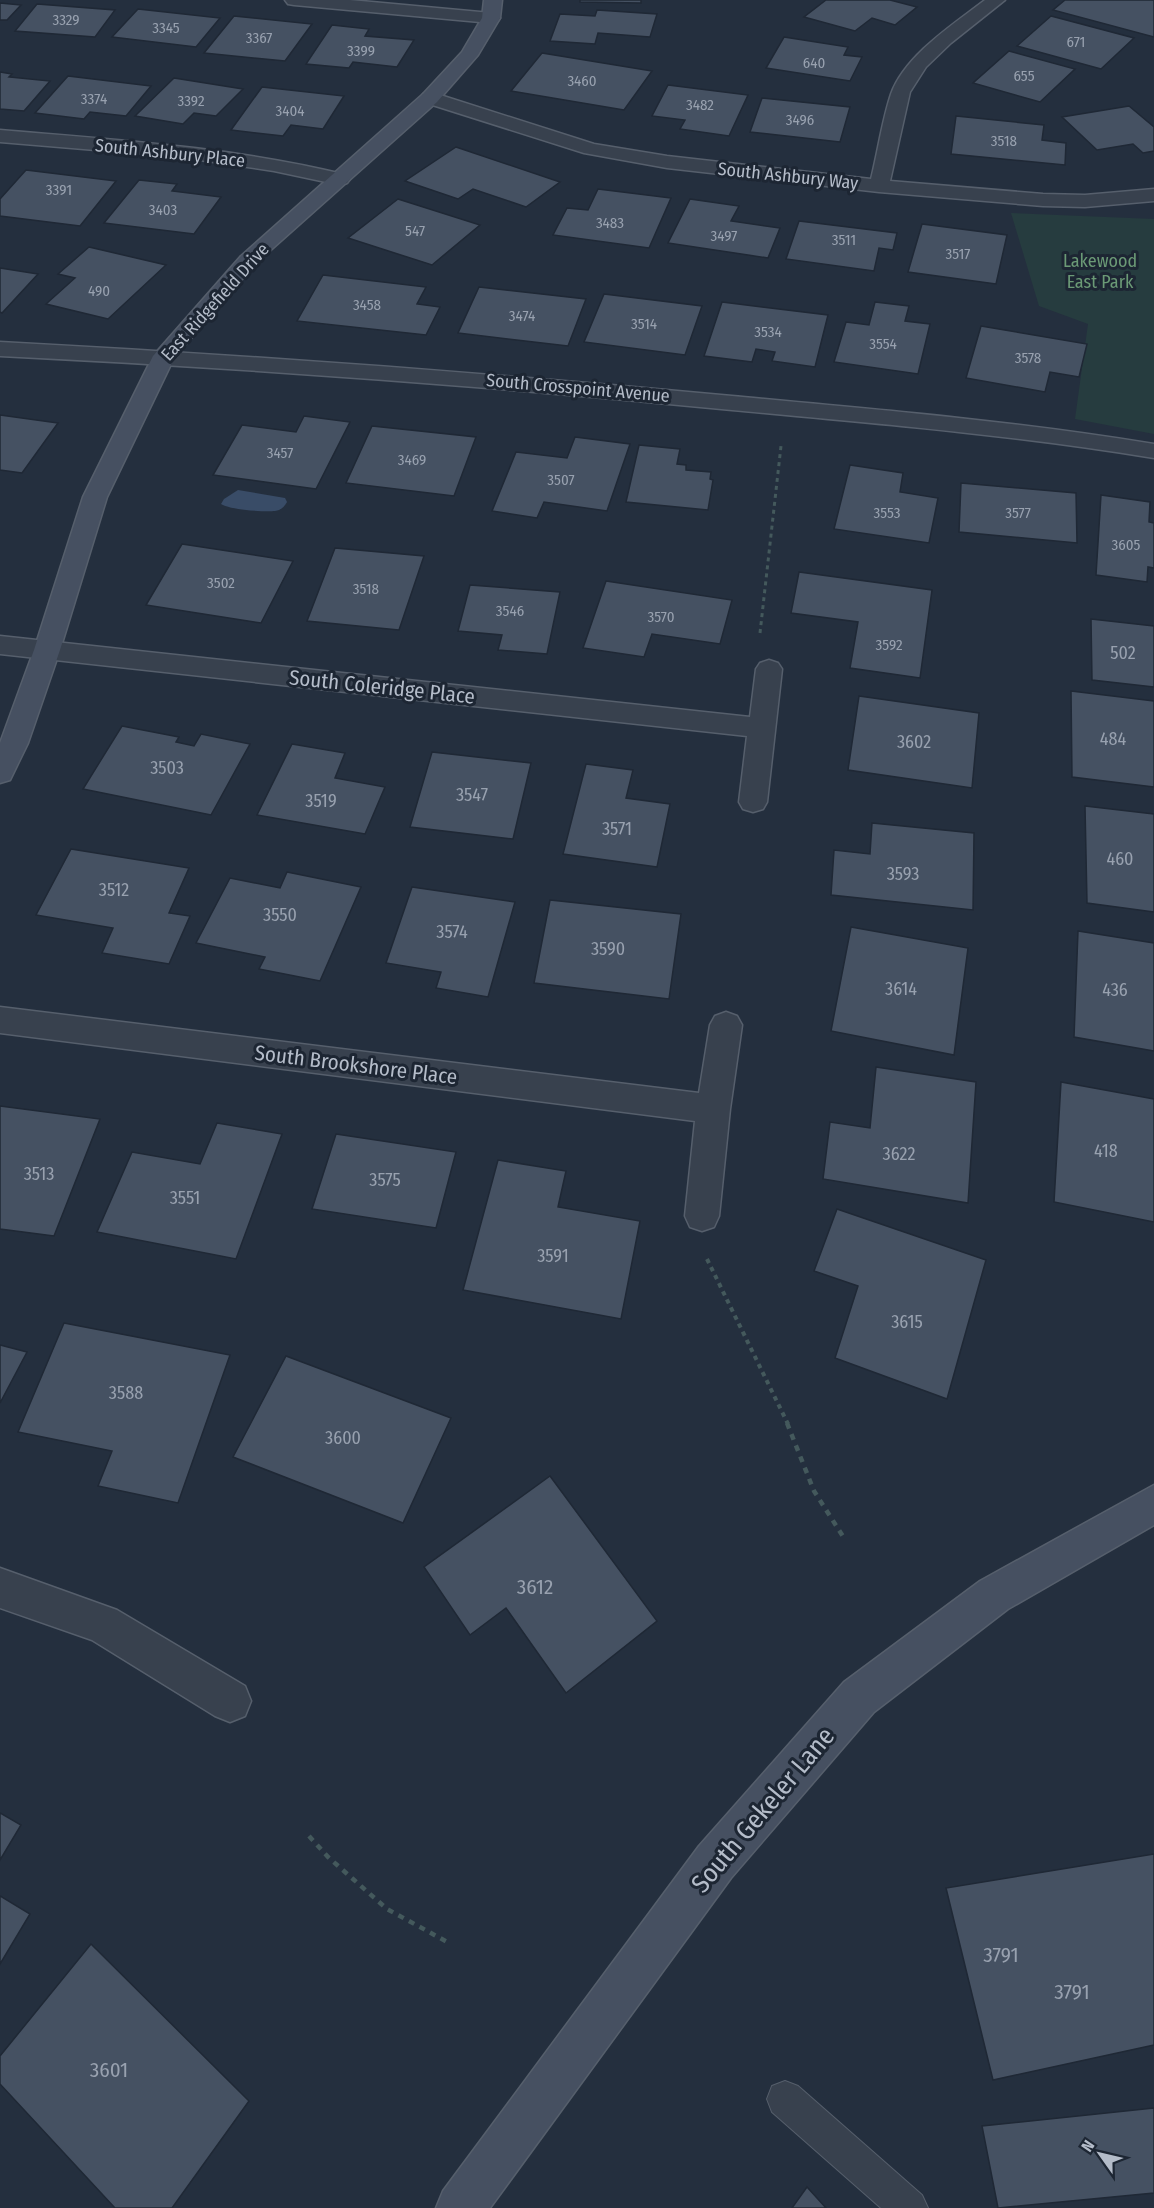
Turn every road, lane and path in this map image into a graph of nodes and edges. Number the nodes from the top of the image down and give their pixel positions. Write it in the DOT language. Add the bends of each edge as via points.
graph roads {
  1 [pos="294,0"];
  2 [pos="996,0"];
  3 [pos="492,9"];
  4 [pos="430,98"];
  5 [pos="0,136"];
  6 [pos="340,179"];
  7 [pos="879,186"];
  8 [pos="1154,195"];
  9 [pos="0,349"];
  10 [pos="164,357"];
  11 [pos="782,444"];
  12 [pos="1154,451"];
  13 [pos="759,642"];
  14 [pos="0,645"];
  15 [pos="47,650"];
  16 [pos="769,669"];
  17 [pos="763,728"];
  18 [pos="0,773"];
  19 [pos="753,802"];
  20 [pos="0,1020"];
  21 [pos="726,1025"];
  22 [pos="713,1109"];
  23 [pos="702,1216"];
  24 [pos="706,1256"];
  25 [pos="1154,1504"];
  26 [pos="844,1538"];
  27 [pos="0,1588"];
  28 [pos="230,1701"];
  29 [pos="309,1836"];
  30 [pos="451,1944"];
  31 [pos="785,2099"];
  32 [pos="460,2208"];
  33 [pos="909,2208"];
  1 -- 3 [label="street"];
  2 -- 7 [label="street" via="919,64 901,92"];
  3 -- 4 [label="street, East Ridgefield Drive" via="469,56"];
  4 -- 6 [label="street, East Ridgefield Drive"];
  4 -- 7 [label="street, South Ashbury Way" via="591,149 668,162"];
  5 -- 6 [label="street, South Ashbury Place" via="179,151"];
  6 -- 10 [label="street, East Ridgefield Drive" via="248,260"];
  7 -- 8 [label="street, South Ashbury Way" via="1043,200"];
  9 -- 10 [label="street, South Crosspoint Avenue"];
  10 -- 12 [label="street, South Crosspoint Avenue" via="518,382 787,407 1064,435"];
  10 -- 15 [label="street, East Ridgefield Drive" via="95,497"];
  11 -- 13 [label="path"];
  14 -- 15 [label="street, South Coleridge Place"];
  15 -- 17 [label="street, South Coleridge Place"];
  15 -- 18 [label="street, East Ridgefield Drive"];
  16 -- 17 [label="street"];
  17 -- 19 [label="street"];
  20 -- 22 [label="street, South Brookshore Place"];
  21 -- 22 [label="street"];
  22 -- 23 [label="street"];
  24 -- 26 [label="path" via="790,1429 814,1491"];
  25 -- 32 [label="street, South Gekeler Lane" via="994,1595 859,1697 715,1862"];
  27 -- 28 [label="street" via="103,1624"];
  29 -- 30 [label="path" via="387,1909"];
  31 -- 33 [label="lane"];
}
